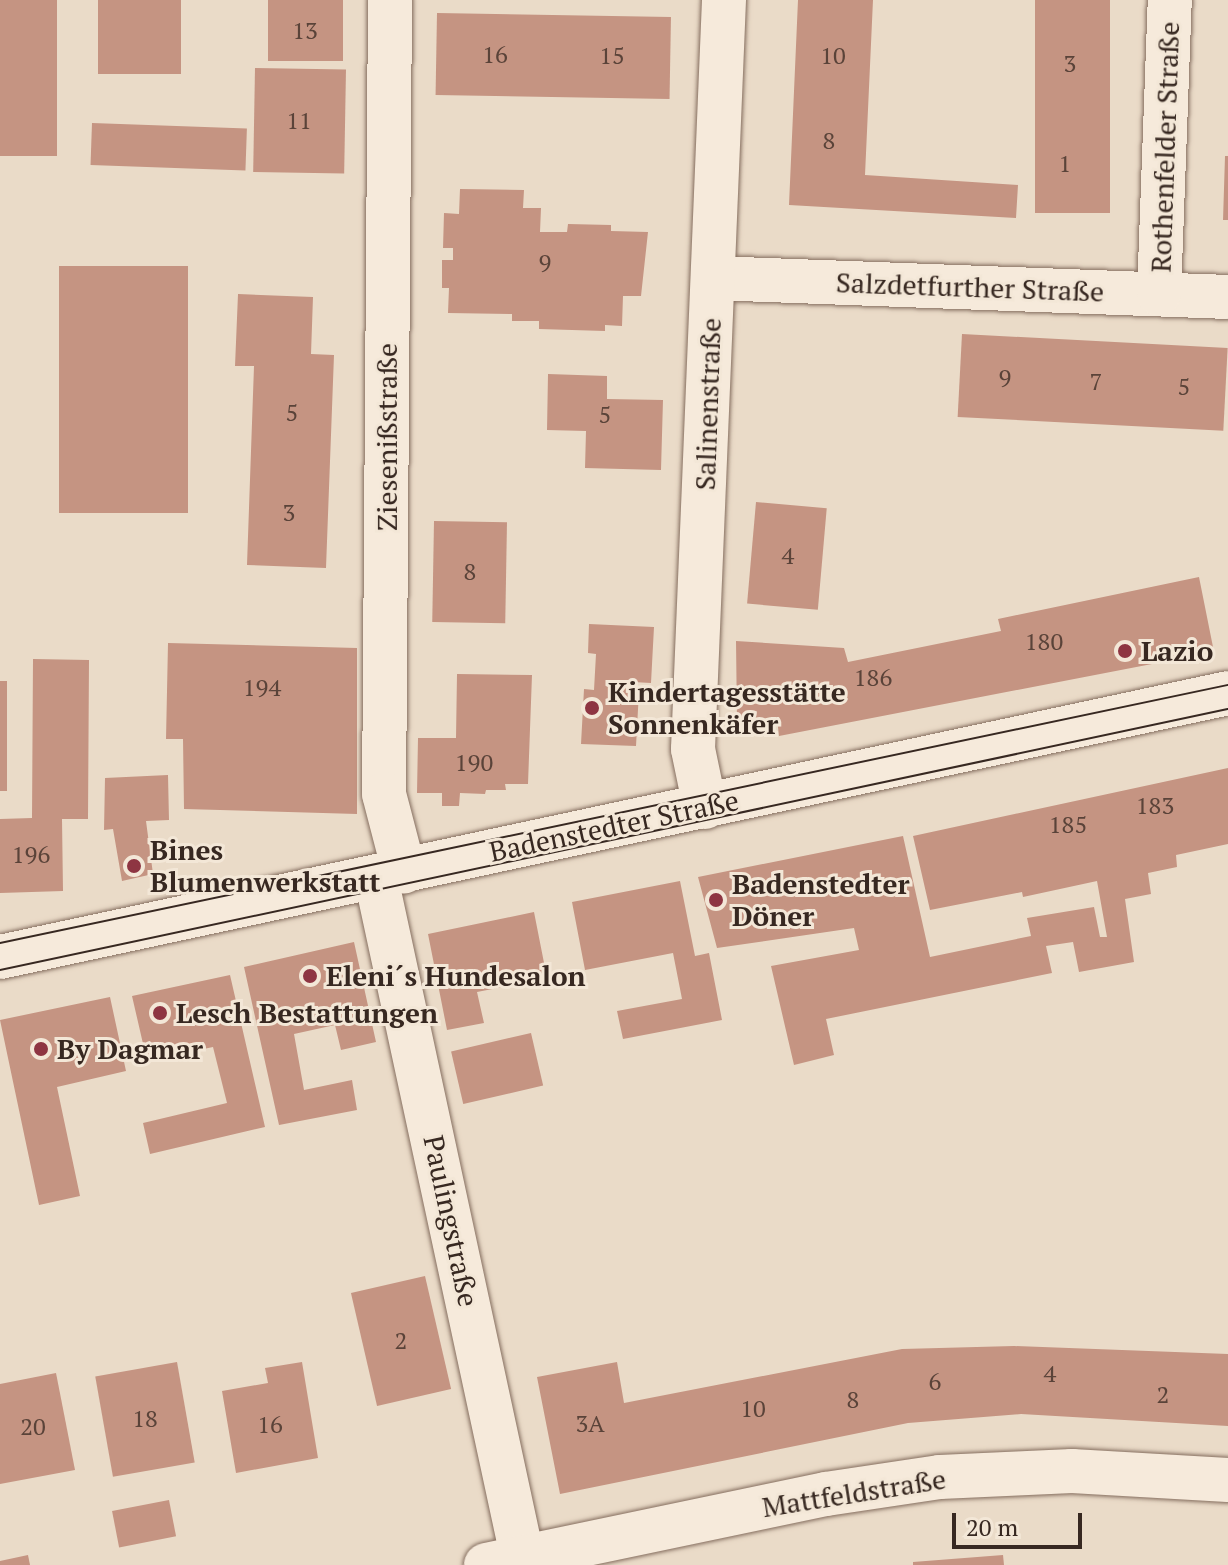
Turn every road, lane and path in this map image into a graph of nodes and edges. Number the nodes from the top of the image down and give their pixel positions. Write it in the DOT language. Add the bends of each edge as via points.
graph roads {
  1 [pos="390,0"];
  2 [pos="724,0"];
  3 [pos="1170,0"];
  4 [pos="713,278"];
  5 [pos="1159,294"];
  6 [pos="1228,297"];
  7 [pos="1228,693"];
  8 [pos="705,807"];
  9 [pos="390,874"];
  10 [pos="0,957"];
  11 [pos="1228,1480"];
  12 [pos="511,1562"];
  1 -- 9 [label="street, Ziesenißstraße" via="384,794"];
  2 -- 4 [label="street, Salinenstraße"];
  3 -- 5 [label="street, Rothenfelder Straße"];
  4 -- 5 [label="street, Salzdetfurther Straße"];
  4 -- 8 [label="street, Salinenstraße" via="693,749"];
  5 -- 6 [label="street, Salzdetfurther Straße"];
  7 -- 8 [label="street, Badenstedter Straße"];
  8 -- 9 [label="street, Badenstedter Straße"];
  9 -- 10 [label="street, Badenstedter Straße"];
  9 -- 12 [label="street, Paulingstraße"];
  11 -- 12 [label="street, Mattfeldstraße" via="1072,1471 940,1477 826,1494"];
}
